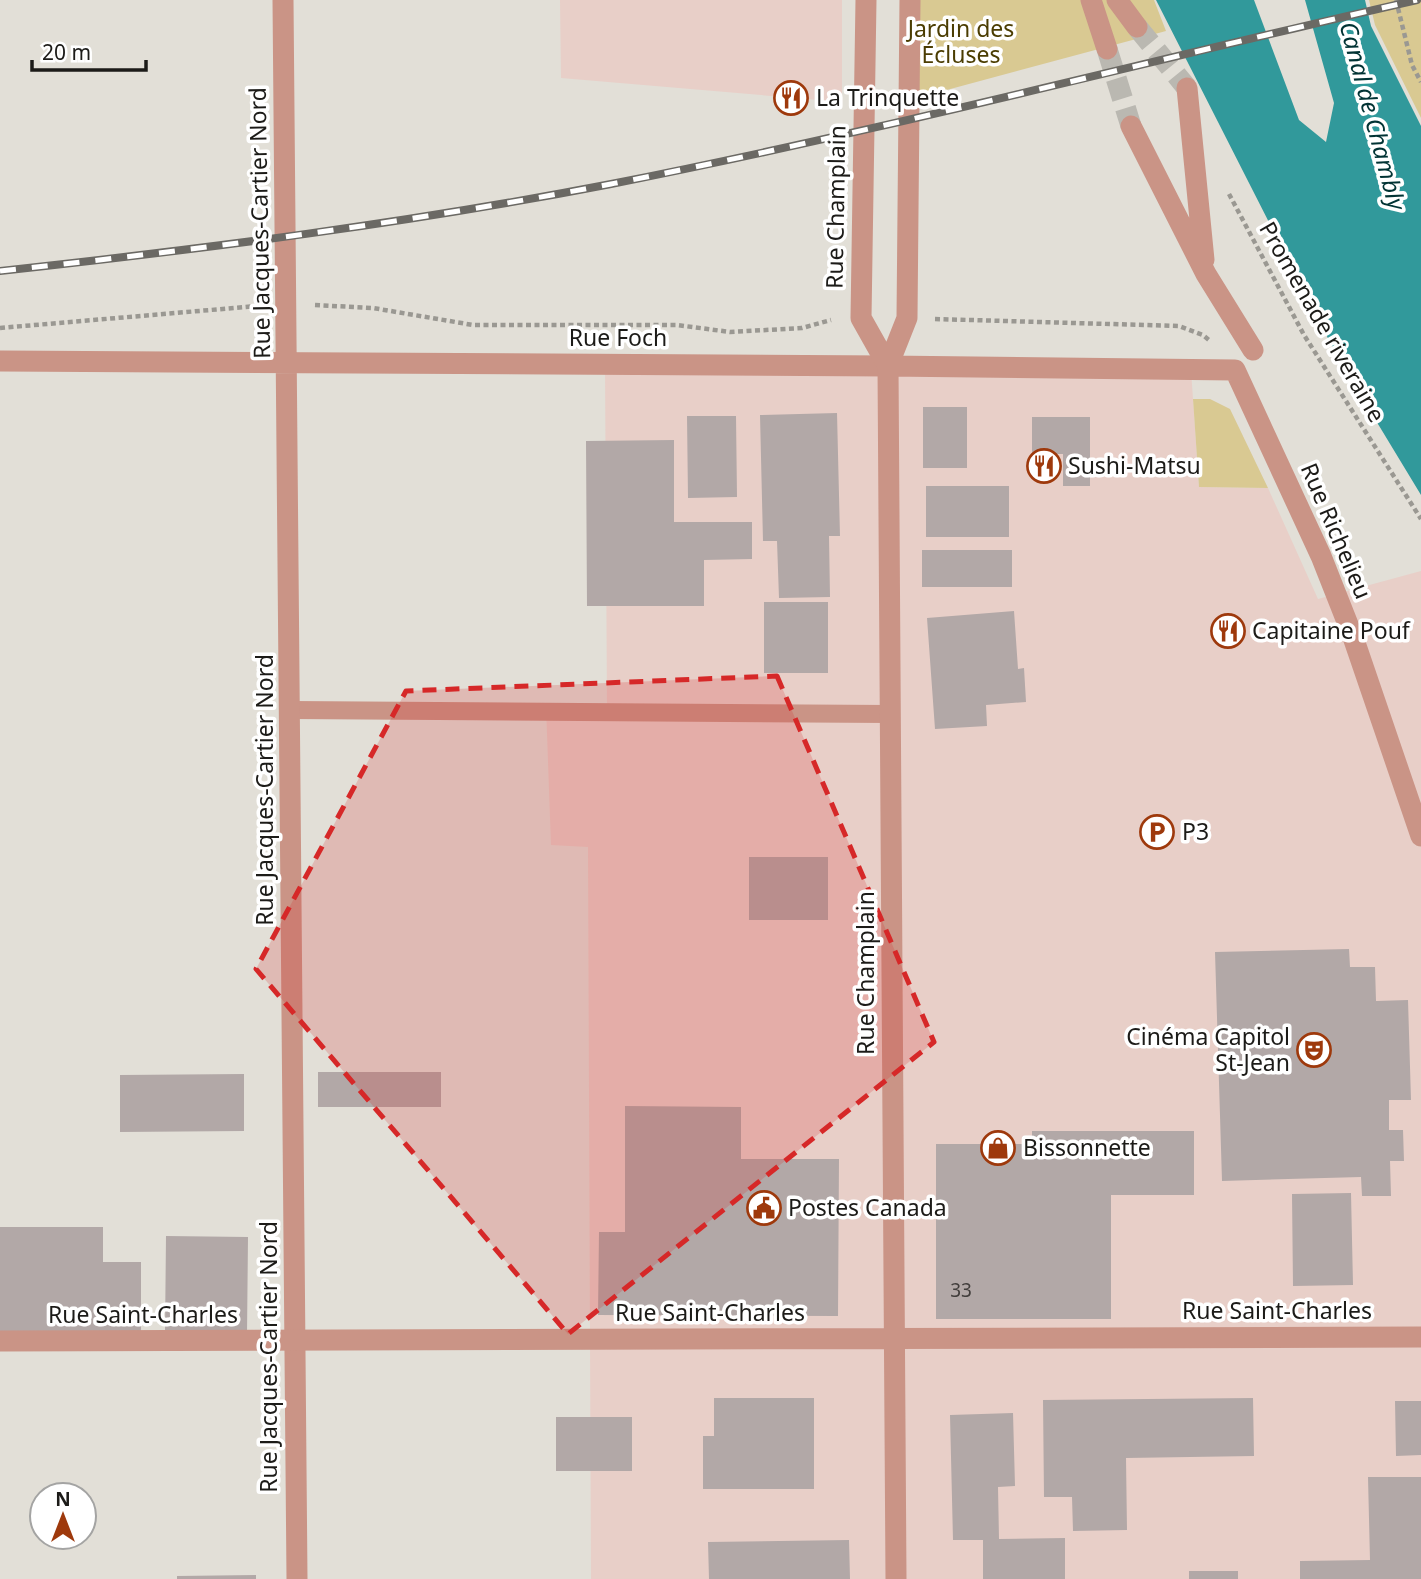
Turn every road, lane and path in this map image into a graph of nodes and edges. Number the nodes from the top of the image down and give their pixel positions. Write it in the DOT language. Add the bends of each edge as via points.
graph roads {
  1 [pos="283,0"];
  2 [pos="866,0"];
  3 [pos="910,0"];
  4 [pos="1091,0"];
  5 [pos="1117,0"];
  6 [pos="1396,0"];
  7 [pos="1137,27"];
  8 [pos="1107,49"];
  9 [pos="1421,82"];
  10 [pos="1187,88"];
  11 [pos="1131,126"];
  12 [pos="1223,183"];
  13 [pos="1206,274"];
  14 [pos="287,303"];
  15 [pos="861,318"];
  16 [pos="907,318"];
  17 [pos="0,328"];
  18 [pos="1254,350"];
  19 [pos="0,361"];
  20 [pos="287,362"];
  21 [pos="888,366"];
  22 [pos="1235,370"];
  23 [pos="1421,519"];
  24 [pos="290,710"];
  25 [pos="890,714"];
  26 [pos="1421,836"];
  27 [pos="1421,1337"];
  28 [pos="894,1338"];
  29 [pos="295,1340"];
  30 [pos="0,1341"];
  31 [pos="297,1579"];
  32 [pos="896,1579"];
  1 -- 14 [label="street, Rue Jacques-Cartier Nord"];
  2 -- 15 [label="street, Rue Champlain"];
  3 -- 16 [label="street, Rue Champlain"];
  4 -- 8 [label="street"];
  5 -- 7 [label="street"];
  6 -- 9 [label="path" via="1412,65"];
  10 -- 13 [label="street"];
  11 -- 13 [label="street"];
  12 -- 23 [label="path, Promenade riveraine" via="1304,335"];
  13 -- 18 [label="street"];
  14 -- 15 [label="path" via="373,308 473,325 677,325 730,332 802,328"];
  14 -- 17 [label="path"];
  14 -- 20 [label="street, Rue Jacques-Cartier Nord"];
  15 -- 21 [label="street, Rue Champlain"];
  16 -- 21 [label="street, Rue Champlain"];
  16 -- 22 [label="path" via="1179,326 1203,335"];
  19 -- 20 [label="street, Rue Foch"];
  20 -- 21 [label="street, Rue Foch"];
  20 -- 24 [label="street, Rue Jacques-Cartier Nord"];
  21 -- 22 [label="street, Rue Foch"];
  21 -- 25 [label="street, Rue Champlain"];
  22 -- 26 [label="street, Rue Richelieu" via="1321,556"];
  24 -- 25 [label="lane"];
  24 -- 29 [label="street, Rue Jacques-Cartier Nord"];
  25 -- 28 [label="street, Rue Champlain"];
  27 -- 28 [label="street, Rue Saint-Charles"];
  28 -- 29 [label="street, Rue Saint-Charles"];
  28 -- 32 [label="street, Rue Champlain"];
  29 -- 30 [label="street, Rue Saint-Charles"];
  29 -- 31 [label="street, Rue Jacques-Cartier Nord"];
}
